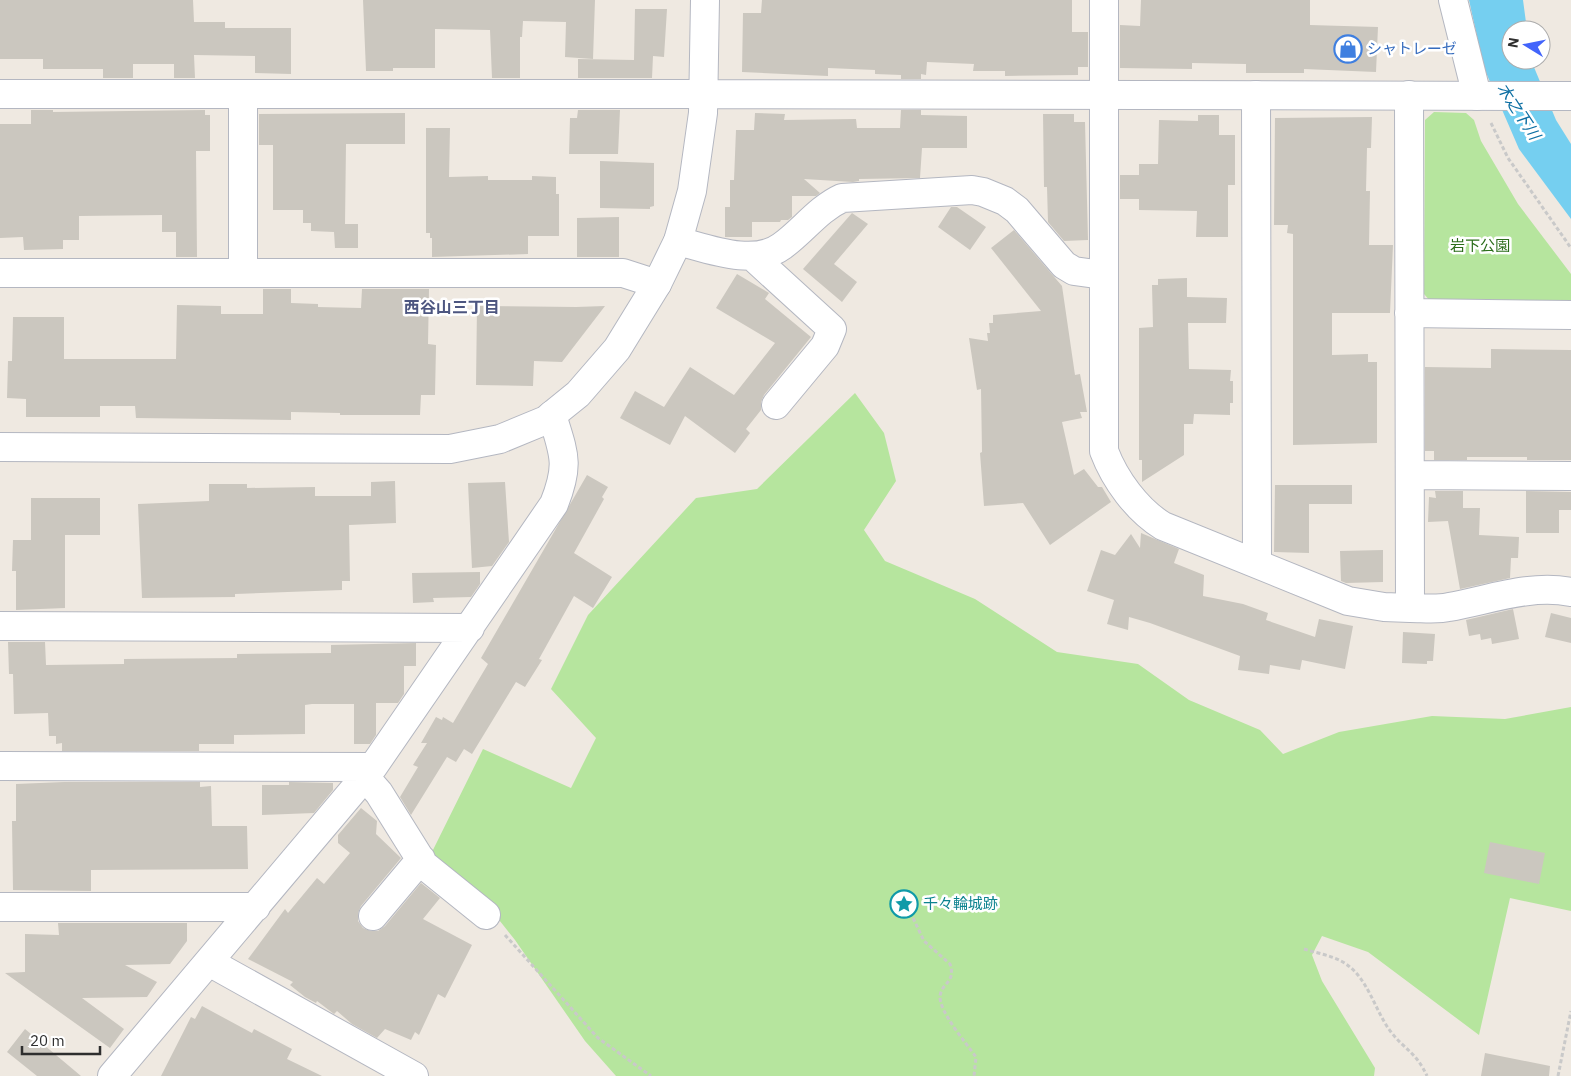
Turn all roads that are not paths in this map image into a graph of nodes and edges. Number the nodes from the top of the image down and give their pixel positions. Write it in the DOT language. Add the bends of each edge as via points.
graph roads {
  1 [pos="706,0"];
  2 [pos="1104,0"];
  3 [pos="1453,0"];
  4 [pos="0,94"];
  5 [pos="243,94"];
  6 [pos="703,94"];
  7 [pos="1104,95"];
  8 [pos="1256,95"];
  9 [pos="1409,95"];
  10 [pos="1484,96"];
  11 [pos="1566,96"];
  12 [pos="678,241"];
  13 [pos="752,256"];
  14 [pos="0,273"];
  15 [pos="244,273"];
  16 [pos="1103,275"];
  17 [pos="657,284"];
  18 [pos="1409,313"];
  19 [pos="1571,315"];
  20 [pos="776,404"];
  21 [pos="552,415"];
  22 [pos="0,447"];
  23 [pos="1410,475"];
  24 [pos="1571,476"];
  25 [pos="1257,562"];
  26 [pos="1571,592"];
  27 [pos="1410,608"];
  28 [pos="0,626"];
  29 [pos="470,628"];
  30 [pos="0,766"];
  31 [pos="369,772"];
  32 [pos="421,859"];
  33 [pos="0,907"];
  34 [pos="256,907"];
  35 [pos="486,914"];
  36 [pos="373,916"];
  37 [pos="209,962"];
  38 [pos="112,1076"];
  39 [pos="414,1076"];
  1 -- 6 [label="street"];
  2 -- 7 [label="street"];
  3 -- 10 [label="street"];
  4 -- 5 [label="street"];
  5 -- 6 [label="street"];
  5 -- 15 [label="street"];
  6 -- 7 [label="street"];
  6 -- 12 [label="street" via="692,191"];
  7 -- 8 [label="street"];
  7 -- 16 [label="street"];
  8 -- 9 [label="street"];
  8 -- 25 [label="street"];
  9 -- 10 [label="street"];
  9 -- 18 [label="street"];
  10 -- 11 [label="street"];
  12 -- 13 [label="street"];
  12 -- 17 [label="street"];
  13 -- 16 [label="street" via="770,253 782,246 842,198 972,190 994,196 1017,210 1064,265 1074,271"];
  13 -- 20 [label="street" via="832,328 825,346"];
  14 -- 15 [label="street"];
  15 -- 17 [label="street" via="623,273"];
  16 -- 25 [label="street" via="1104,452 1111,470 1148,517 1163,526"];
  17 -- 21 [label="street" via="617,350 578,394"];
  18 -- 19 [label="street"];
  18 -- 23 [label="street"];
  21 -- 22 [label="street" via="500,439 450,449"];
  21 -- 29 [label="street" via="565,466 563,482 554,504"];
  23 -- 24 [label="street"];
  23 -- 27 [label="street"];
  25 -- 27 [label="street" via="1348,601"];
  26 -- 27 [label="street" via="1530,590 1447,608"];
  28 -- 29 [label="street"];
  29 -- 31 [label="street"];
  30 -- 31 [label="street"];
  31 -- 32 [label="street"];
  31 -- 34 [label="street"];
  32 -- 35 [label="street" via="424,865"];
  32 -- 36 [label="street"];
  33 -- 34 [label="street"];
  34 -- 37 [label="street"];
  37 -- 38 [label="street"];
  37 -- 39 [label="street"];
}
